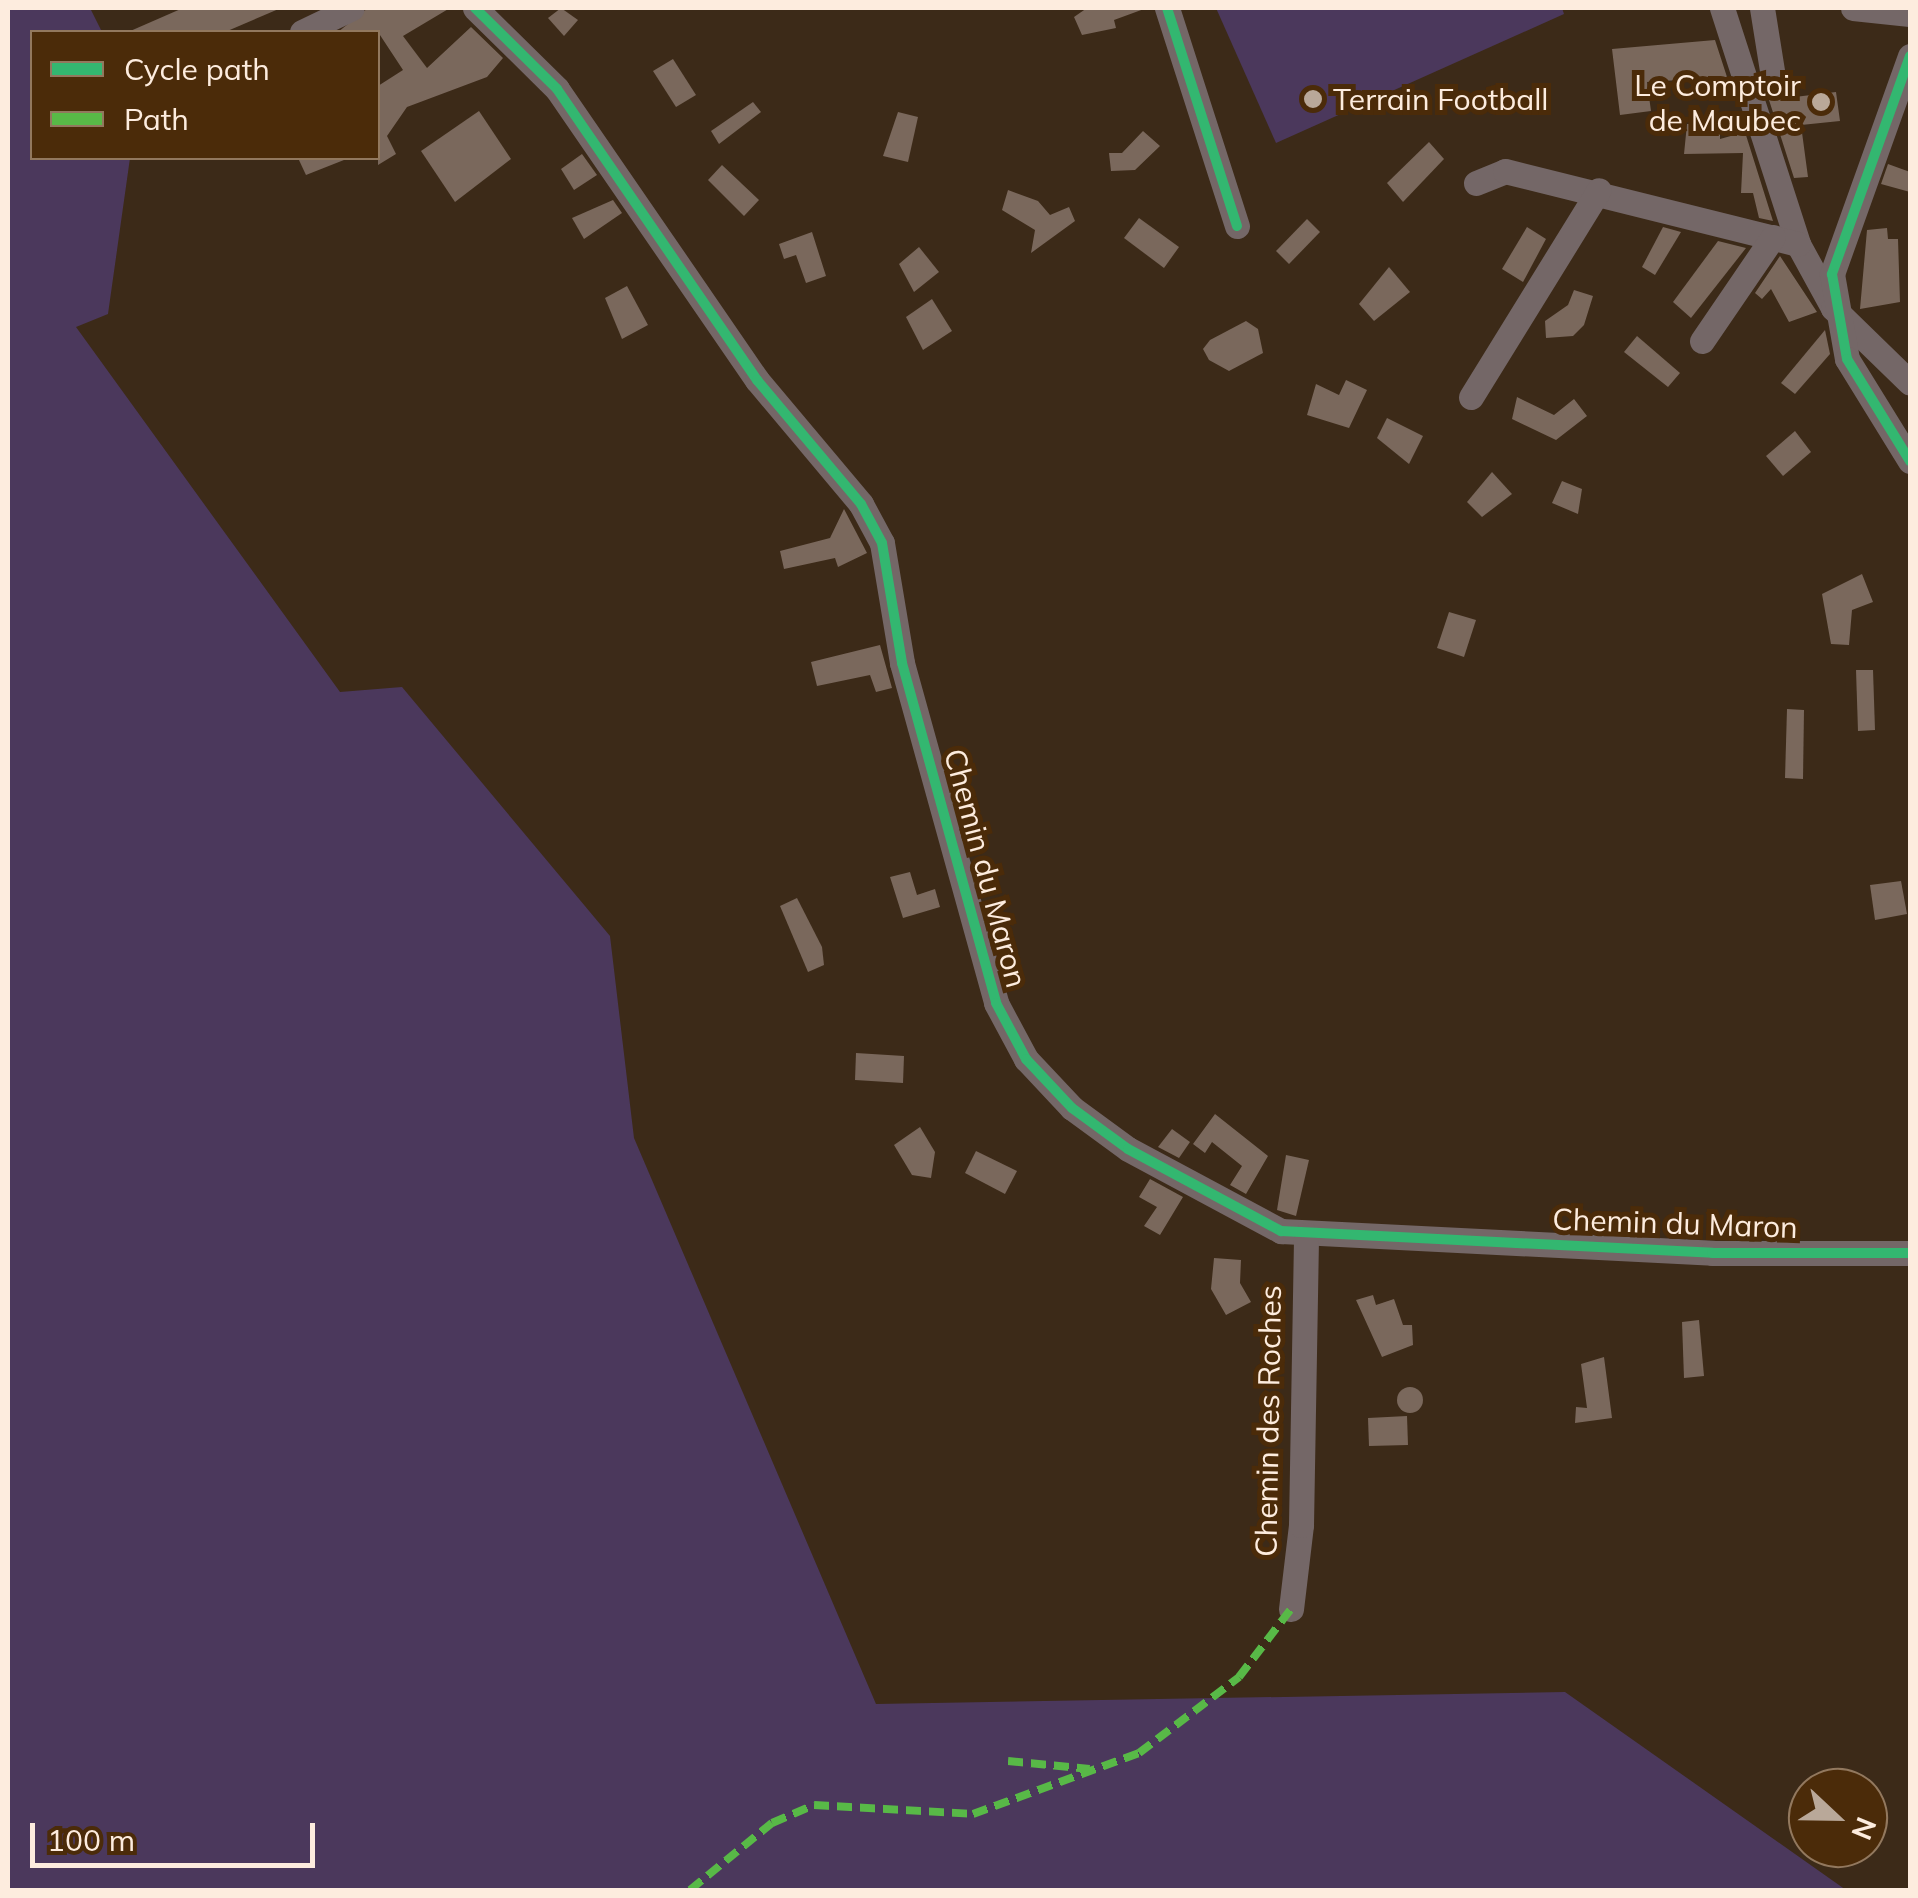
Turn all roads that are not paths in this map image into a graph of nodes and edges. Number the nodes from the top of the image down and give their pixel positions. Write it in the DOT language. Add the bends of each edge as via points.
graph roads {
  1 [pos="352,8"];
  2 [pos="476,8"];
  3 [pos="1167,8"];
  4 [pos="1722,8"];
  5 [pos="1762,8"];
  6 [pos="1853,8"];
  7 [pos="1910,14"];
  8 [pos="306,30"];
  9 [pos="1910,56"];
  10 [pos="1773,76"];
  11 [pos="1476,183"];
  12 [pos="1599,190"];
  13 [pos="1237,226"];
  14 [pos="1785,241"];
  15 [pos="1834,308"];
  16 [pos="1702,340"];
  17 [pos="1910,383"];
  18 [pos="1472,397"];
  19 [pos="1910,461"];
  20 [pos="1306,1234"];
  21 [pos="1910,1253"];
  22 [pos="1291,1609"];
  1 -- 8 [label="street"];
  2 -- 20 [label="street, Chemin du Maron" via="557,89 757,380 861,504 882,544 902,663 957,843 979,950 1026,1060 1072,1108 1128,1148 1281,1231"];
  3 -- 13 [label="street"];
  4 -- 14 [label="street"];
  5 -- 10 [label="street"];
  6 -- 7 [label="street"];
  9 -- 15 [label="street" via="1832,274"];
  11 -- 12 [label="street" via="1505,171"];
  12 -- 14 [label="street"];
  12 -- 18 [label="street"];
  14 -- 15 [label="street"];
  14 -- 16 [label="street"];
  15 -- 17 [label="street"];
  15 -- 19 [label="street" via="1847,359"];
  20 -- 21 [label="street, Chemin du Maron" via="1712,1254"];
  20 -- 22 [label="street, Chemin des Roches" via="1301,1525"];
}
